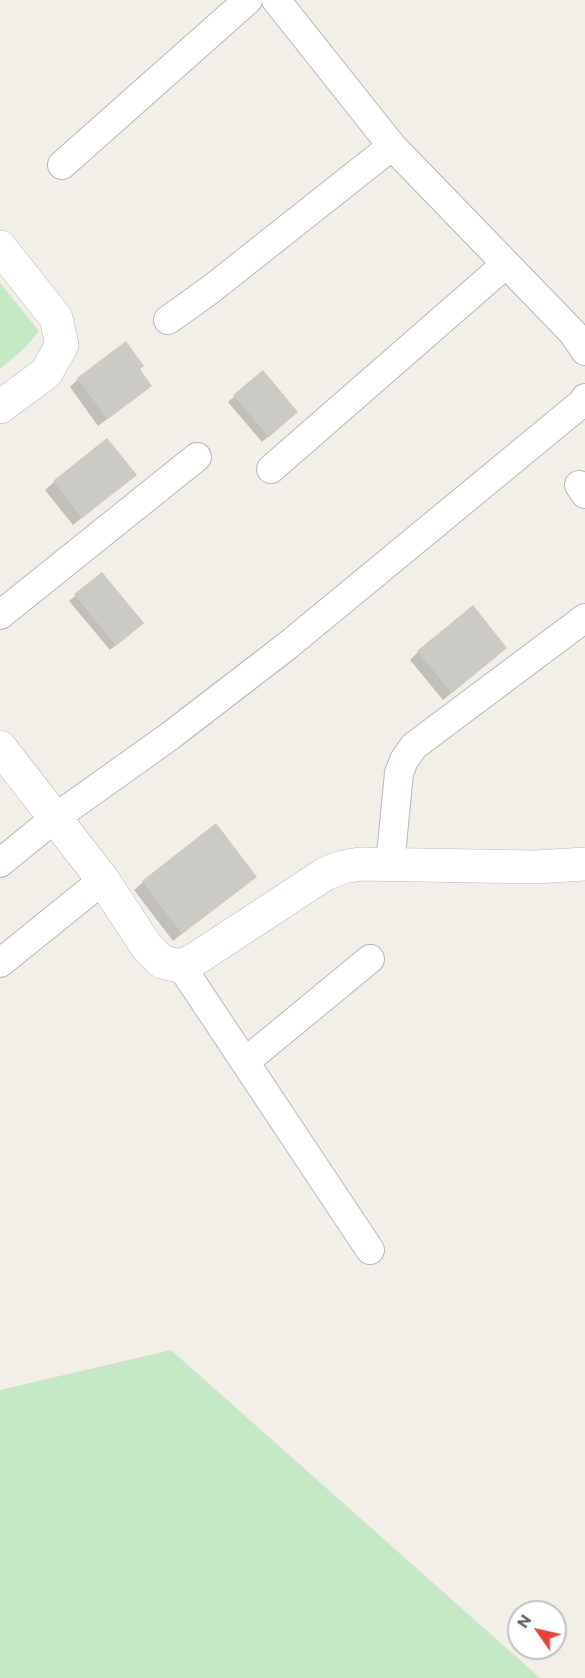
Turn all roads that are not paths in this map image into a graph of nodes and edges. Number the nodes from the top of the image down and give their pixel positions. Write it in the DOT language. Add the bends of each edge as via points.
graph roads {
  1 [pos="248,0"];
  2 [pos="276,0"];
  3 [pos="392,146"];
  4 [pos="62,165"];
  5 [pos="0,247"];
  6 [pos="506,264"];
  7 [pos="168,320"];
  8 [pos="581,335"];
  9 [pos="585,398"];
  10 [pos="0,407"];
  11 [pos="197,457"];
  12 [pos="271,469"];
  13 [pos="0,615"];
  14 [pos="585,618"];
  15 [pos="0,747"];
  16 [pos="55,818"];
  17 [pos="0,863"];
  18 [pos="585,864"];
  19 [pos="390,865"];
  20 [pos="103,880"];
  21 [pos="370,959"];
  22 [pos="0,963"];
  23 [pos="181,966"];
  24 [pos="245,1062"];
  25 [pos="370,1250"];
  1 -- 4 [label="street"];
  2 -- 3 [label="street"];
  3 -- 6 [label="street"];
  3 -- 7 [label="street"];
  5 -- 10 [label="street" via="56,318 62,345 46,374"];
  6 -- 8 [label="street"];
  6 -- 12 [label="street"];
  9 -- 16 [label="street" via="287,646"];
  11 -- 13 [label="street"];
  14 -- 19 [label="street" via="414,746 399,773"];
  15 -- 16 [label="street"];
  16 -- 17 [label="street"];
  16 -- 20 [label="street"];
  18 -- 19 [label="street"];
  19 -- 23 [label="street" via="360,864 324,874"];
  20 -- 22 [label="street"];
  20 -- 23 [label="street" via="147,947 162,962"];
  21 -- 24 [label="street"];
  23 -- 24 [label="street"];
  24 -- 25 [label="street"];
}
